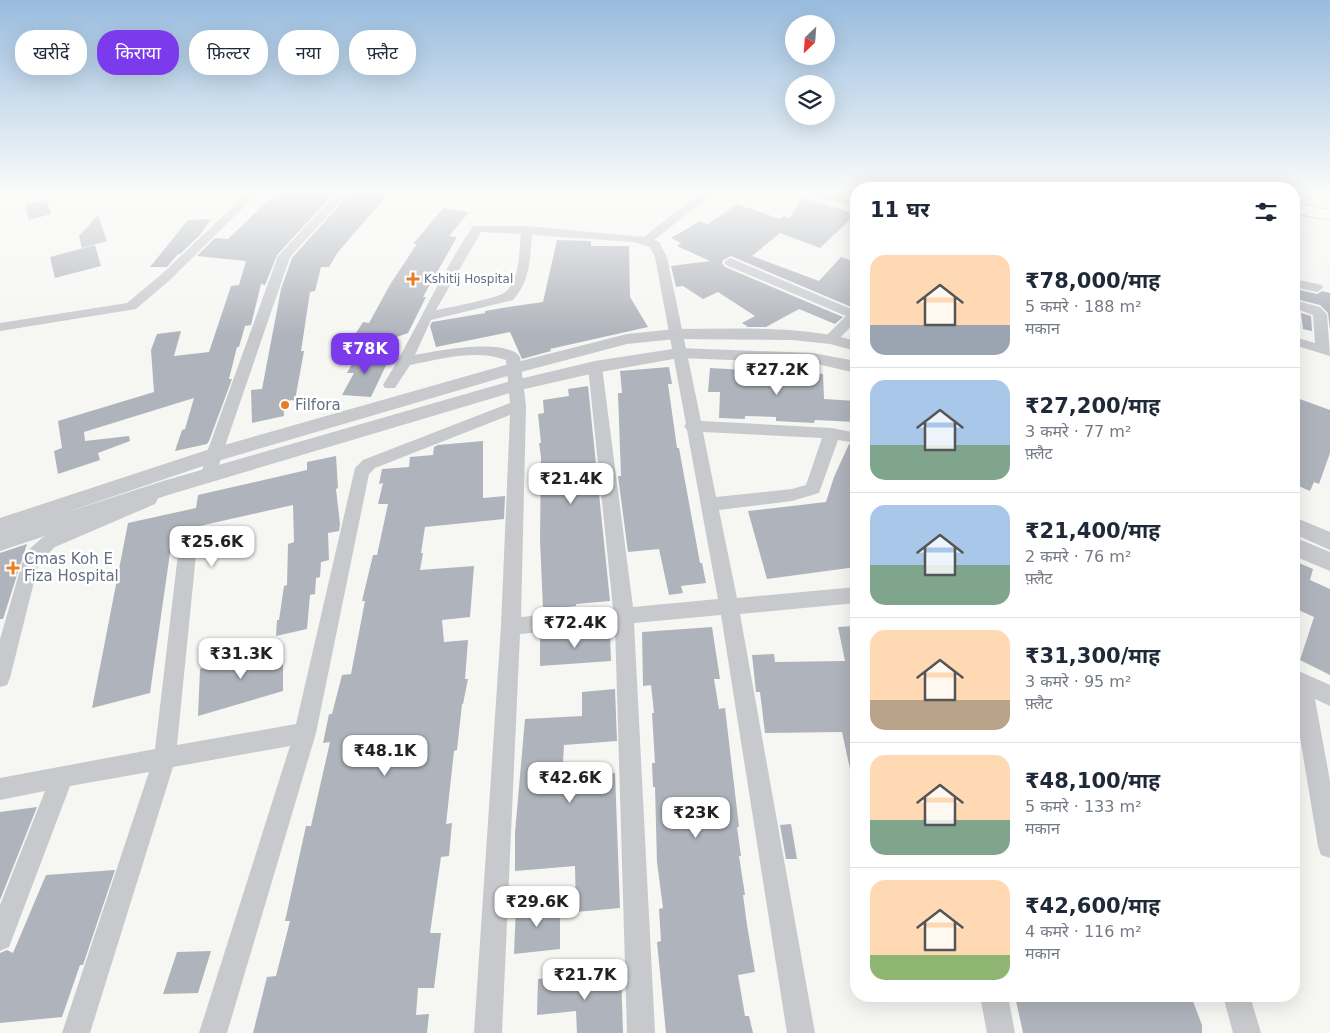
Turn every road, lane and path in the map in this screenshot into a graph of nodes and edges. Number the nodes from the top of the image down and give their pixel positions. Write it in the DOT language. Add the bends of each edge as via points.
graph roads {
  1 [pos="205,239"];
  2 [pos="300,239"];
  3 [pos="471,239"];
  4 [pos="525,239"];
  5 [pos="638,239"];
  6 [pos="646,241"];
  7 [pos="730,262"];
  8 [pos="1300,284"];
  9 [pos="1317,288"];
  10 [pos="1300,306"];
  11 [pos="850,313"];
  12 [pos="426,318"];
  13 [pos="850,320"];
  14 [pos="1326,322"];
  15 [pos="0,327"];
  16 [pos="675,334"];
  17 [pos="831,339"];
  18 [pos="1300,343"];
  19 [pos="850,344"];
  20 [pos="1326,351"];
  21 [pos="679,353"];
  22 [pos="406,361"];
  23 [pos="850,366"];
  24 [pos="595,367"];
  25 [pos="390,385"];
  26 [pos="516,386"];
  27 [pos="692,426"];
  28 [pos="832,433"];
  29 [pos="850,437"];
  30 [pos="214,455"];
  31 [pos="209,475"];
  32 [pos="163,489"];
  33 [pos="708,505"];
  34 [pos="0,526"];
  35 [pos="1300,528"];
  36 [pos="1330,540"];
  37 [pos="0,542"];
  38 [pos="1300,549"];
  39 [pos="187,554"];
  40 [pos="1330,562"];
  41 [pos="850,596"];
  42 [pos="729,606"];
  43 [pos="624,616"];
  44 [pos="511,626"];
  45 [pos="0,678"];
  46 [pos="1300,681"];
  47 [pos="1300,690"];
  48 [pos="1330,696"];
  49 [pos="305,733"];
  50 [pos="165,757"];
  51 [pos="62,776"];
  52 [pos="0,789"];
  53 [pos="1330,846"];
  54 [pos="0,938"];
  55 [pos="995,1002"];
  56 [pos="1238,1002"];
  57 [pos="76,1033"];
  58 [pos="213,1033"];
  59 [pos="488,1033"];
  60 [pos="641,1033"];
  61 [pos="801,1033"];
  62 [pos="1001,1033"];
  63 [pos="1247,1033"];
  1 -- 15 [label="street" via="132,306"];
  2 -- 30 [label="street" via="284,256"];
  3 -- 12 [label="street"];
  4 -- 12 [label="street" via="520,282 508,297"];
  5 -- 6 [label="street"];
  6 -- 16 [label="street" via="655,245 661,257"];
  7 -- 11 [label="street"];
  8 -- 9 [label="street"];
  10 -- 14 [label="street" via="1315,310"];
  12 -- 22 [label="street"];
  13 -- 17 [label="street"];
  14 -- 20 [label="street"];
  16 -- 17 [label="street" via="792,335"];
  16 -- 21 [label="street"];
  16 -- 26 [label="street" via="627,339"];
  17 -- 19 [label="street"];
  18 -- 20 [label="street"];
  21 -- 23 [label="street" via="813,358"];
  21 -- 24 [label="street"];
  21 -- 27 [label="street"];
  22 -- 25 [label="street"];
  22 -- 26 [label="street" via="478,349 500,352 513,357"];
  24 -- 26 [label="street"];
  24 -- 43 [label="street"];
  26 -- 30 [label="street"];
  26 -- 31 [label="street"];
  26 -- 44 [label="street"];
  26 -- 49 [label="street" via="370,464 361,472"];
  27 -- 28 [label="street"];
  27 -- 33 [label="street"];
  28 -- 29 [label="street"];
  28 -- 33 [label="street" via="814,489"];
  30 -- 31 [label="street"];
  30 -- 34 [label="street"];
  31 -- 32 [label="street"];
  32 -- 37 [label="street"];
  32 -- 45 [label="street" via="143,502 49,542 36,552 31,558"];
  33 -- 42 [label="street"];
  35 -- 36 [label="street"];
  38 -- 40 [label="street"];
  39 -- 50 [label="street"];
  41 -- 42 [label="street"];
  42 -- 43 [label="street"];
  42 -- 61 [label="street"];
  43 -- 44 [label="street"];
  43 -- 60 [label="street"];
  44 -- 59 [label="street"];
  46 -- 48 [label="street"];
  47 -- 53 [label="street"];
  49 -- 50 [label="street"];
  49 -- 58 [label="street"];
  50 -- 51 [label="street"];
  50 -- 57 [label="street"];
  51 -- 52 [label="street"];
  51 -- 54 [label="street"];
  55 -- 62 [label="street"];
  56 -- 63 [label="street"];
}
